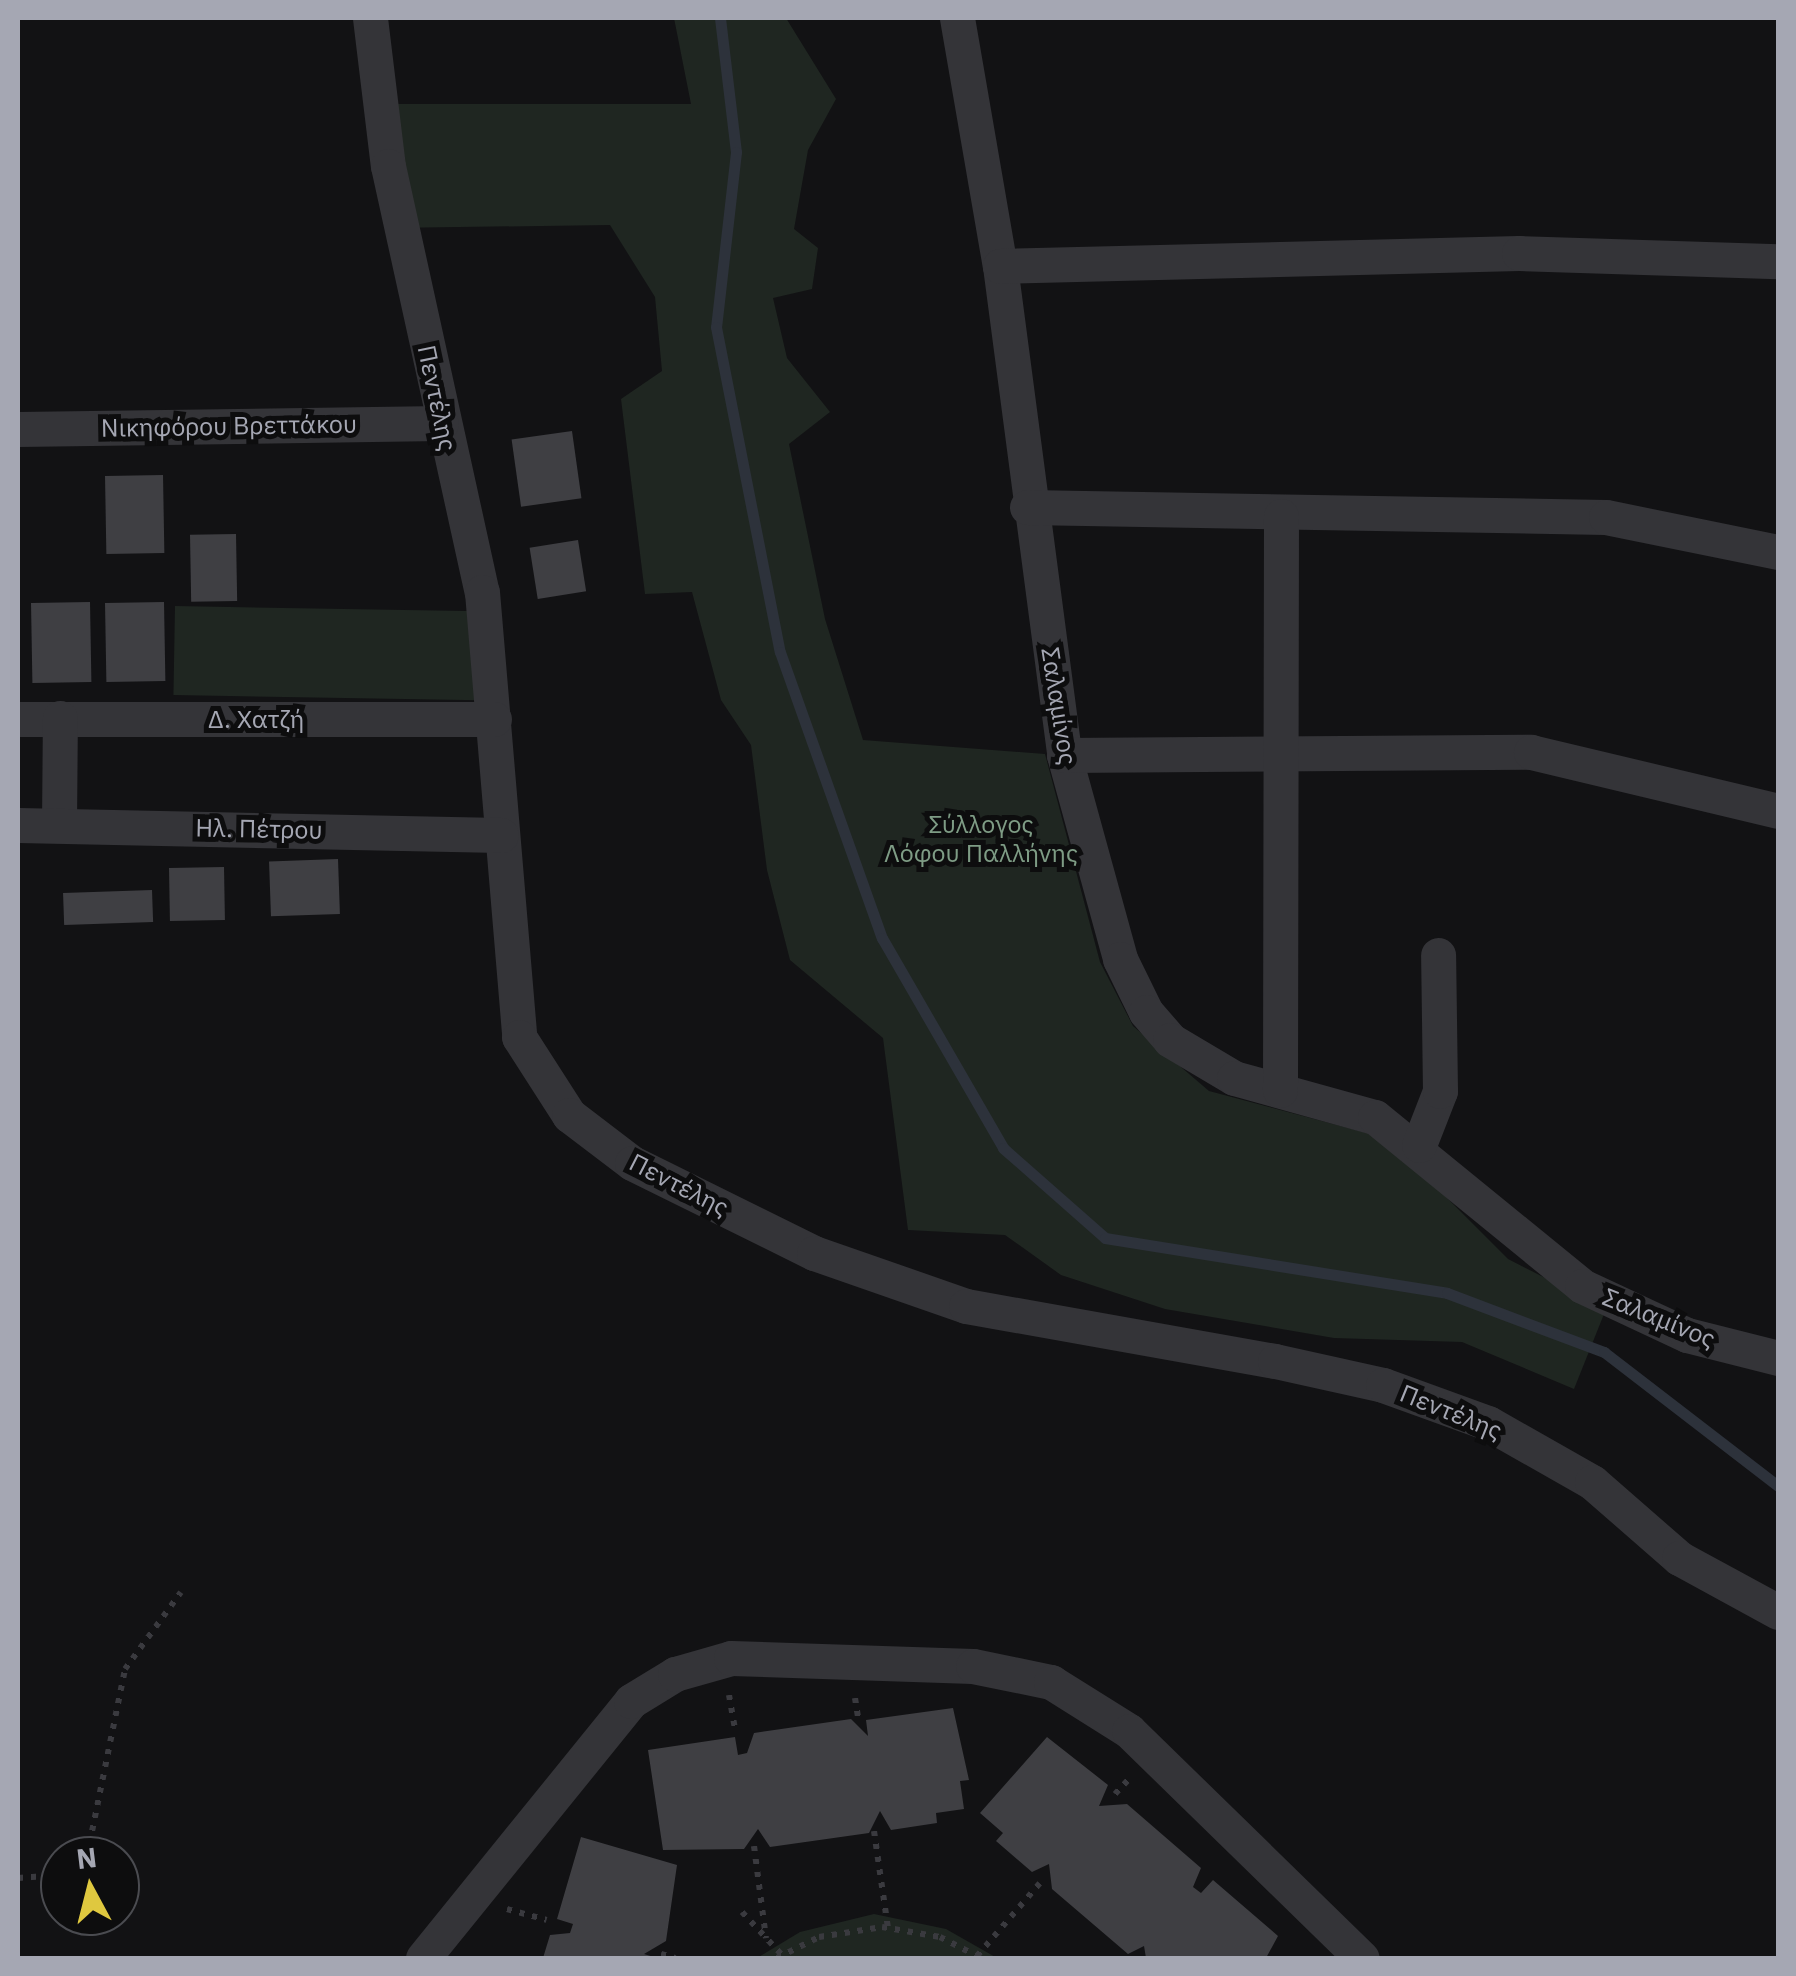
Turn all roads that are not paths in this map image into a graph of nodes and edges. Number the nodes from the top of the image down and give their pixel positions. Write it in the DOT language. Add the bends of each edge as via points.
graph roads {
  1 [pos="370,18"];
  2 [pos="957,18"];
  3 [pos="1778,261"];
  4 [pos="1000,266"];
  5 [pos="442,424"];
  6 [pos="18,428"];
  7 [pos="1026,507"];
  8 [pos="1282,516"];
  9 [pos="1778,552"];
  10 [pos="60,718"];
  11 [pos="18,719"];
  12 [pos="494,719"];
  13 [pos="1281,750"];
  14 [pos="1064,756"];
  15 [pos="1778,810"];
  16 [pos="59,824"];
  17 [pos="18,825"];
  18 [pos="501,835"];
  19 [pos="1438,955"];
  20 [pos="1280,1090"];
  21 [pos="1419,1145"];
  22 [pos="1778,1358"];
  23 [pos="1778,1612"];
  24 [pos="423,1958"];
  25 [pos="1362,1958"];
  1 -- 5 [label="street, Πεντέλης" via="388,166"];
  2 -- 4 [label="street, Σαλαμίνος"];
  3 -- 4 [label="street" via="1518,253"];
  4 -- 7 [label="street, Σαλαμίνος"];
  5 -- 6 [label="street, Νικηφόρου Βρεττάκου"];
  5 -- 12 [label="street, Πεντέλης" via="482,592"];
  7 -- 8 [label="street"];
  7 -- 14 [label="street, Σαλαμίνος"];
  8 -- 9 [label="street" via="1606,517"];
  8 -- 13 [label="street"];
  10 -- 11 [label="street, Δ. Χατζή"];
  10 -- 12 [label="street, Δ. Χατζή"];
  10 -- 16 [label="street"];
  12 -- 18 [label="street, Πεντέλης"];
  13 -- 14 [label="street"];
  13 -- 15 [label="street" via="1531,752"];
  13 -- 20 [label="street"];
  14 -- 20 [label="street, Σαλαμίνος" via="1120,959 1146,1012 1198,1061"];
  16 -- 17 [label="street, Ηλ. Πέτρου"];
  16 -- 18 [label="street, Ηλ. Πέτρου"];
  18 -- 23 [label="street, Πεντέλης" via="519,1037 569,1116 632,1163 814,1253 966,1306 1329,1372 1488,1423 1592,1482 1679,1558"];
  19 -- 21 [label="street" via="1442,1076"];
  20 -- 21 [label="street, Σαλαμίνος" via="1376,1116"];
  21 -- 22 [label="street, Σαλαμίνος" via="1582,1286 1686,1335"];
  24 -- 25 [label="street" via="631,1701 688,1668 731,1658 973,1666 1051,1682 1129,1731"];
}
